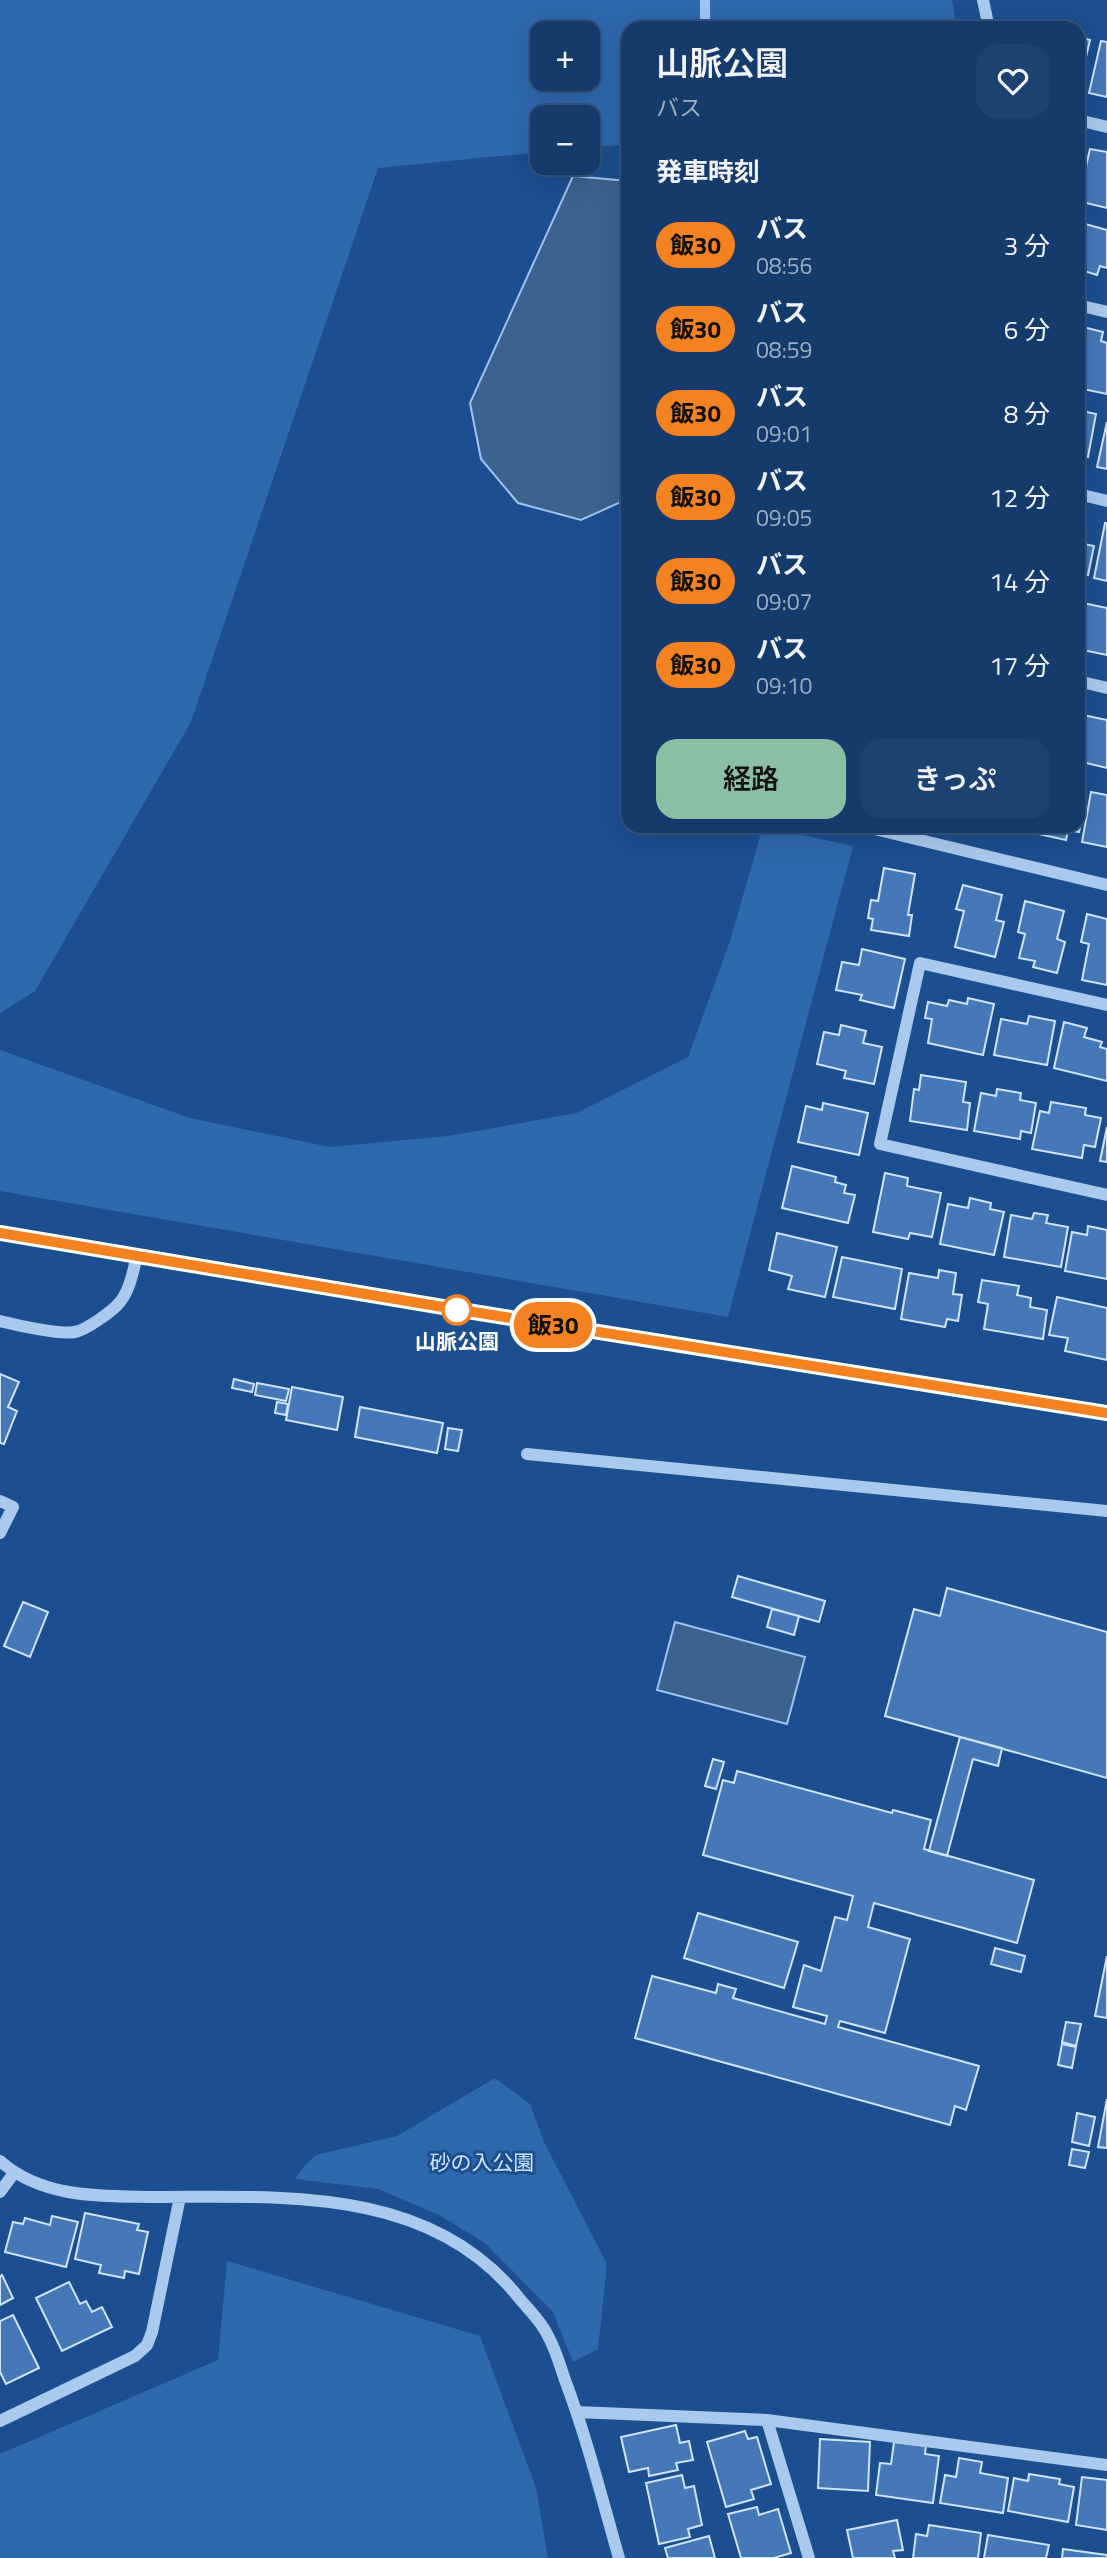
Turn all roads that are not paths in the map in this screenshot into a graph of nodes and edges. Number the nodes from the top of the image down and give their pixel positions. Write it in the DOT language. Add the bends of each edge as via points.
graph roads {
  1 [pos="983,0"];
  2 [pos="988,21"];
  3 [pos="1085,122"];
  4 [pos="1107,127"];
  5 [pos="1085,307"];
  6 [pos="1107,312"];
  7 [pos="1085,496"];
  8 [pos="1107,501"];
  9 [pos="1085,683"];
  10 [pos="1107,688"];
  11 [pos="891,833"];
  12 [pos="1107,885"];
  13 [pos="1107,1005"];
  14 [pos="1107,1195"];
  15 [pos="0,1233"];
  16 [pos="137,1256"];
  17 [pos="0,1321"];
  18 [pos="1107,1413"];
  19 [pos="527,1454"];
  20 [pos="0,1501"];
  21 [pos="1107,1511"];
  22 [pos="0,1533"];
  23 [pos="0,2161"];
  24 [pos="14,2173"];
  25 [pos="0,2192"];
  26 [pos="180,2197"];
  27 [pos="577,2412"];
  28 [pos="767,2420"];
  29 [pos="0,2421"];
  30 [pos="1107,2465"];
  31 [pos="619,2558"];
  32 [pos="809,2558"];
  1 -- 2 [label="street"];
  3 -- 4 [label="street"];
  5 -- 6 [label="street"];
  7 -- 8 [label="street"];
  9 -- 10 [label="street"];
  11 -- 12 [label="street"];
  13 -- 14 [label="street" via="920,963 880,1144"];
  15 -- 16 [label="street"];
  16 -- 17 [label="street" via="120,1303 94,1323 75,1332"];
  16 -- 18 [label="street"];
  19 -- 21 [label="street"];
  20 -- 22 [label="street" via="13,1507"];
  23 -- 24 [label="street"];
  24 -- 25 [label="street"];
  24 -- 26 [label="street" via="55,2190 92,2197"];
  26 -- 27 [label="street" via="293,2198 377,2210 420,2223 464,2246 507,2282 548,2334"];
  26 -- 29 [label="street" via="147,2345 135,2356"];
  27 -- 28 [label="street"];
  27 -- 31 [label="street"];
  28 -- 30 [label="street"];
  28 -- 32 [label="street"];
}
